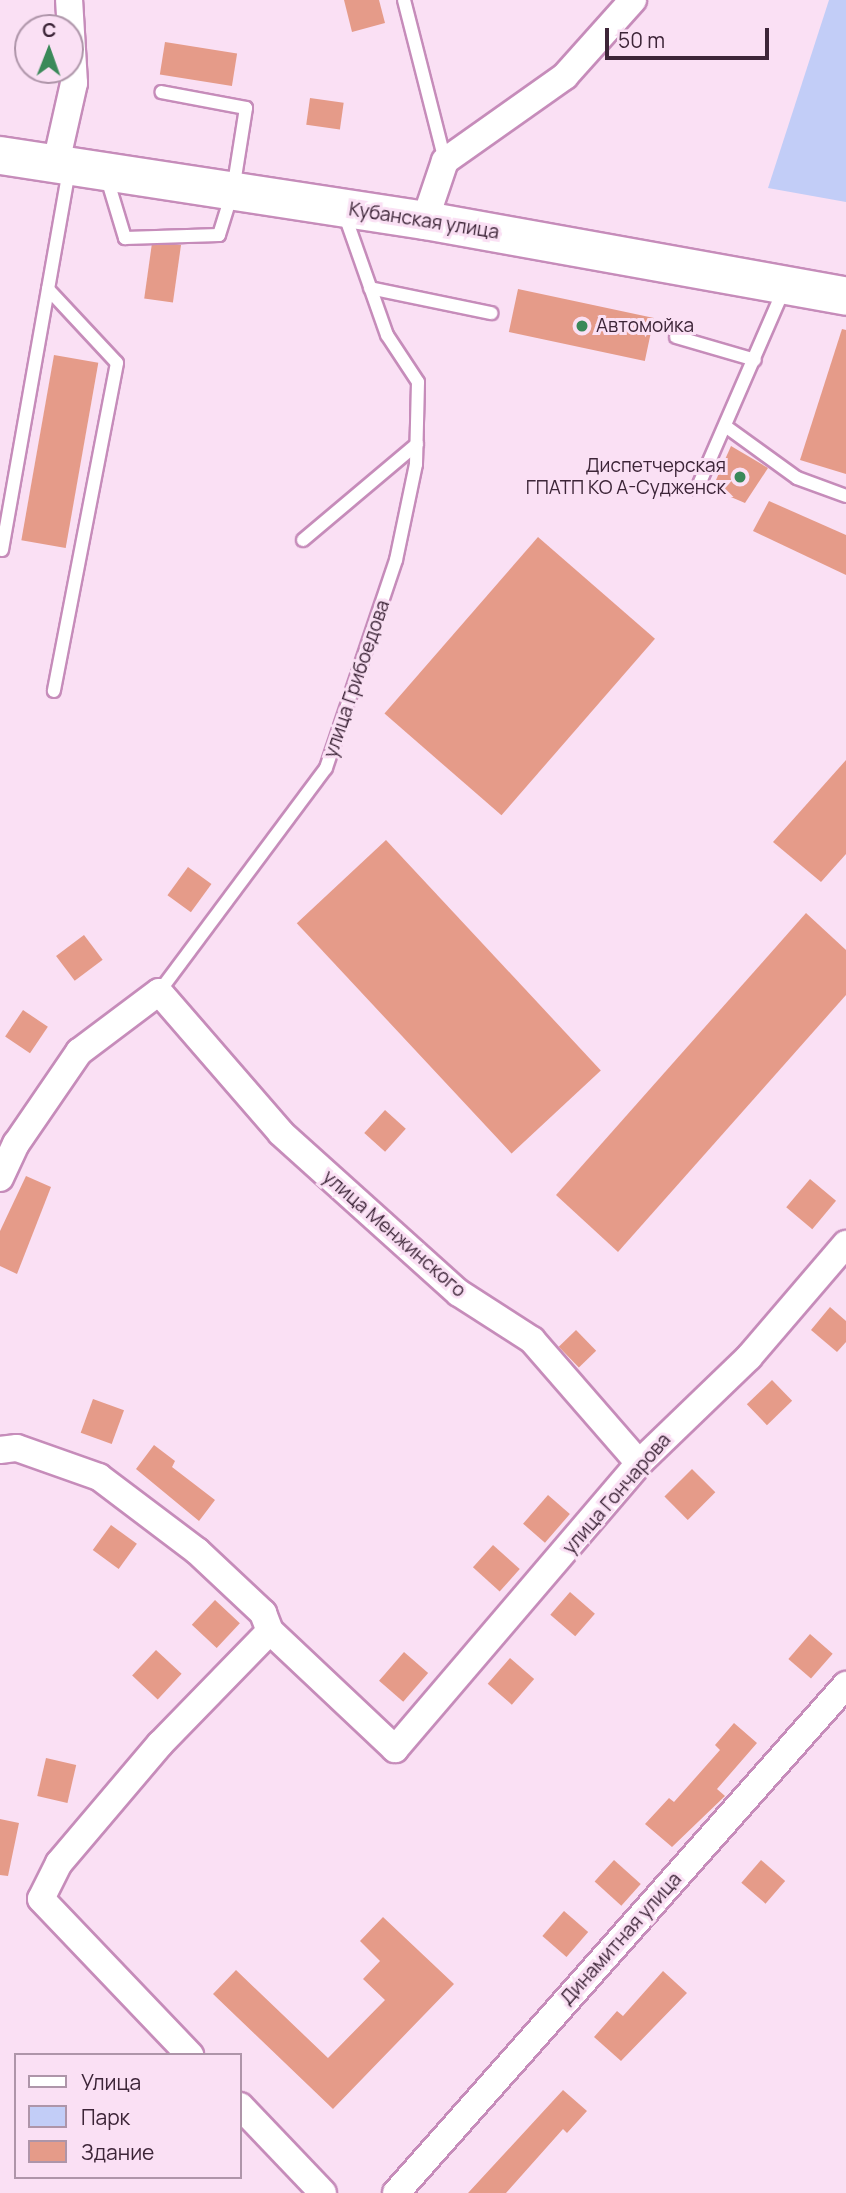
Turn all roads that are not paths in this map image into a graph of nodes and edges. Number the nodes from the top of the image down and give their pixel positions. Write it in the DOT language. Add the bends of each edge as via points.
graph roads {
  1 [pos="69,0"];
  2 [pos="404,0"];
  3 [pos="633,0"];
  4 [pos="161,92"];
  5 [pos="0,155"];
  6 [pos="445,161"];
  7 [pos="77,166"];
  8 [pos="233,191"];
  9 [pos="342,207"];
  10 [pos="425,220"];
  11 [pos="786,284"];
  12 [pos="370,288"];
  13 [pos="48,289"];
  14 [pos="846,296"];
  15 [pos="491,313"];
  16 [pos="676,337"];
  17 [pos="755,360"];
  18 [pos="727,428"];
  19 [pos="416,444"];
  20 [pos="697,489"];
  21 [pos="846,496"];
  22 [pos="303,540"];
  23 [pos="2,550"];
  24 [pos="54,691"];
  25 [pos="159,992"];
  26 [pos="0,1178"];
  27 [pos="846,1244"];
  28 [pos="0,1450"];
  29 [pos="639,1463"];
  30 [pos="270,1631"];
  31 [pos="846,1685"];
  32 [pos="188,2053"];
  33 [pos="242,2108"];
  34 [pos="323,2193"];
  35 [pos="396,2193"];
  1 -- 7 [label="street"];
  2 -- 6 [label="lane"];
  3 -- 6 [label="street" via="565,76"];
  4 -- 8 [label="lane" via="246,108"];
  5 -- 7 [label="street, Кубанская улица"];
  6 -- 10 [label="street"];
  7 -- 8 [label="street, Кубанская улица"];
  7 -- 8 [label="lane" via="125,238 219,235"];
  7 -- 13 [label="lane"];
  8 -- 9 [label="street, Кубанская улица"];
  9 -- 10 [label="street, Кубанская улица"];
  9 -- 12 [label="lane, улица Грибоедова"];
  10 -- 11 [label="street, Кубанская улица"];
  11 -- 14 [label="street, Кубанская улица"];
  11 -- 17 [label="lane"];
  12 -- 15 [label="lane"];
  12 -- 19 [label="lane, улица Грибоедова" via="387,335 418,382"];
  13 -- 23 [label="lane"];
  13 -- 24 [label="lane" via="117,363"];
  16 -- 17 [label="lane"];
  17 -- 18 [label="lane"];
  18 -- 20 [label="lane"];
  18 -- 21 [label="lane" via="797,478"];
  19 -- 22 [label="lane"];
  19 -- 25 [label="lane, улица Грибоедова" via="396,560 326,768"];
  25 -- 26 [label="street, улица Грибоедова" via="79,1052 16,1144"];
  25 -- 29 [label="street, улица Менжинского" via="281,1133 458,1293 532,1340"];
  27 -- 29 [label="street, улица Гончарова" via="749,1357"];
  28 -- 30 [label="street" via="17,1448 99,1476 197,1551 263,1613"];
  29 -- 30 [label="street, улица Гончарова" via="395,1749"];
  30 -- 32 [label="street" via="151,1754 59,1863 41,1899"];
  31 -- 35 [label="street, Динамитная улица"];
  33 -- 34 [label="street"];
}
